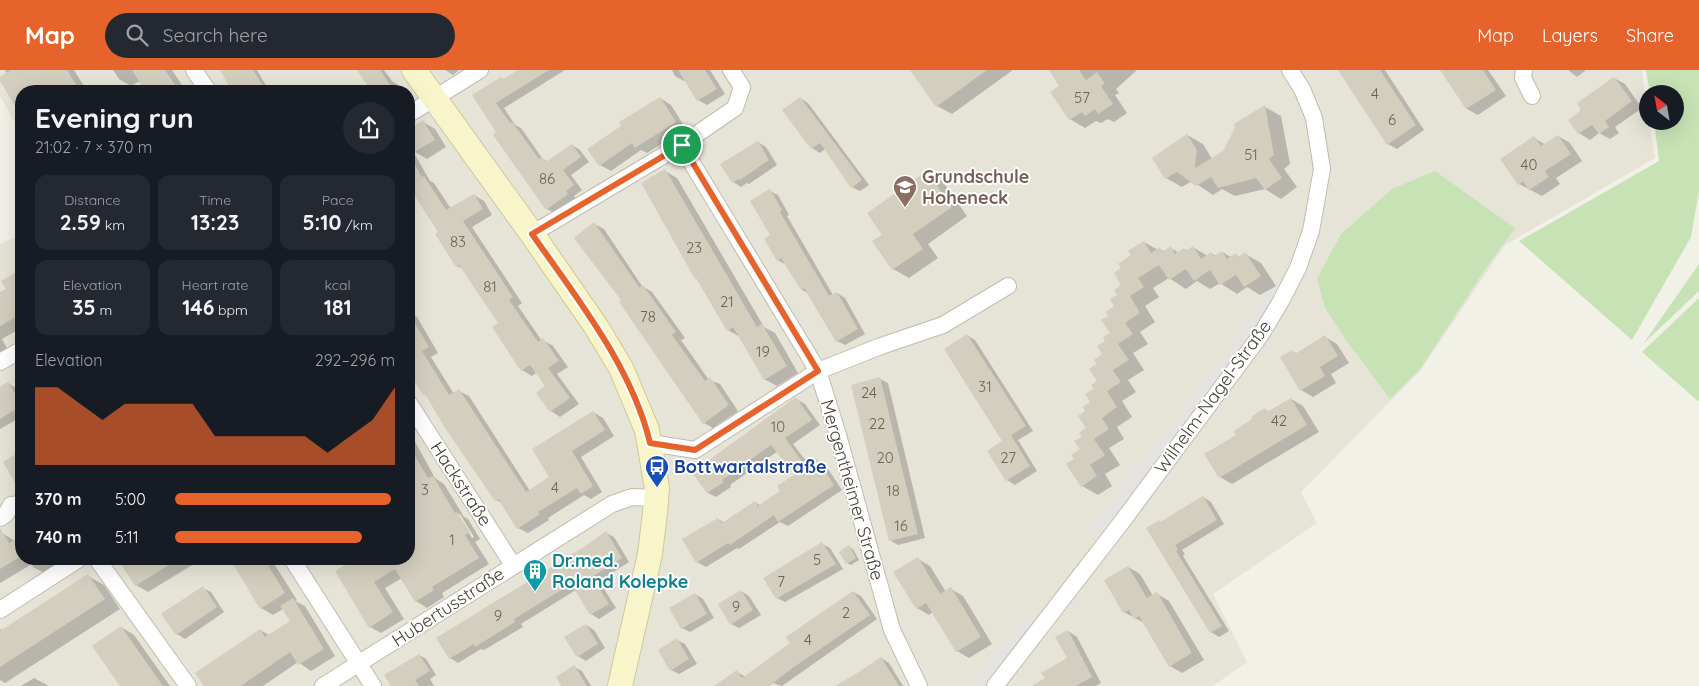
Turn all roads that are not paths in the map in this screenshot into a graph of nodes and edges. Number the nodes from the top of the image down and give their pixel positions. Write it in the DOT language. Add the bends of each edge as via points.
graph roads {
  1 [pos="194,70"];
  2 [pos="414,70"];
  3 [pos="480,70"];
  4 [pos="731,70"];
  5 [pos="1290,70"];
  6 [pos="1524,70"];
  7 [pos="204,85"];
  8 [pos="1532,96"];
  9 [pos="434,99"];
  10 [pos="415,110"];
  11 [pos="682,145"];
  12 [pos="532,234"];
  13 [pos="1008,286"];
  14 [pos="15,353"];
  15 [pos="0,362"];
  16 [pos="818,371"];
  17 [pos="415,412"];
  18 [pos="650,443"];
  19 [pos="656,498"];
  20 [pos="11,504"];
  21 [pos="0,518"];
  22 [pos="70,565"];
  23 [pos="101,565"];
  24 [pos="296,565"];
  25 [pos="513,565"];
  26 [pos="0,610"];
  27 [pos="359,664"];
  28 [pos="188,686"];
  29 [pos="323,686"];
  30 [pos="373,686"];
  31 [pos="620,686"];
  32 [pos="919,686"];
  33 [pos="995,686"];
  1 -- 7 [label="street"];
  2 -- 9 [label="main road"];
  3 -- 9 [label="street"];
  4 -- 11 [label="street" via="742,87 735,108"];
  5 -- 33 [label="street, Wilhelm-Nagel-Straße" via="1314,118 1322,169 1311,231 1282,302 1121,523"];
  6 -- 8 [label="street" via="1523,78"];
  9 -- 10 [label="street"];
  9 -- 12 [label="main road"];
  11 -- 12 [label="street"];
  11 -- 16 [label="street, Mergentheimer Straße"];
  12 -- 18 [label="main road" via="621,368"];
  13 -- 16 [label="street" via="943,325"];
  14 -- 15 [label="street"];
  16 -- 18 [label="street" via="695,450"];
  16 -- 32 [label="street, Mergentheimer Straße" via="892,630"];
  17 -- 25 [label="street, Hackstraße"];
  18 -- 19 [label="main road"];
  19 -- 25 [label="street, Hubertusstraße" via="632,498 612,504"];
  19 -- 31 [label="main road" via="650,554"];
  20 -- 21 [label="street"];
  22 -- 26 [label="street"];
  23 -- 28 [label="street"];
  24 -- 27 [label="street"];
  25 -- 27 [label="street, Hubertusstraße"];
  27 -- 29 [label="street, Hubertusstraße"];
  27 -- 30 [label="street"];
}
